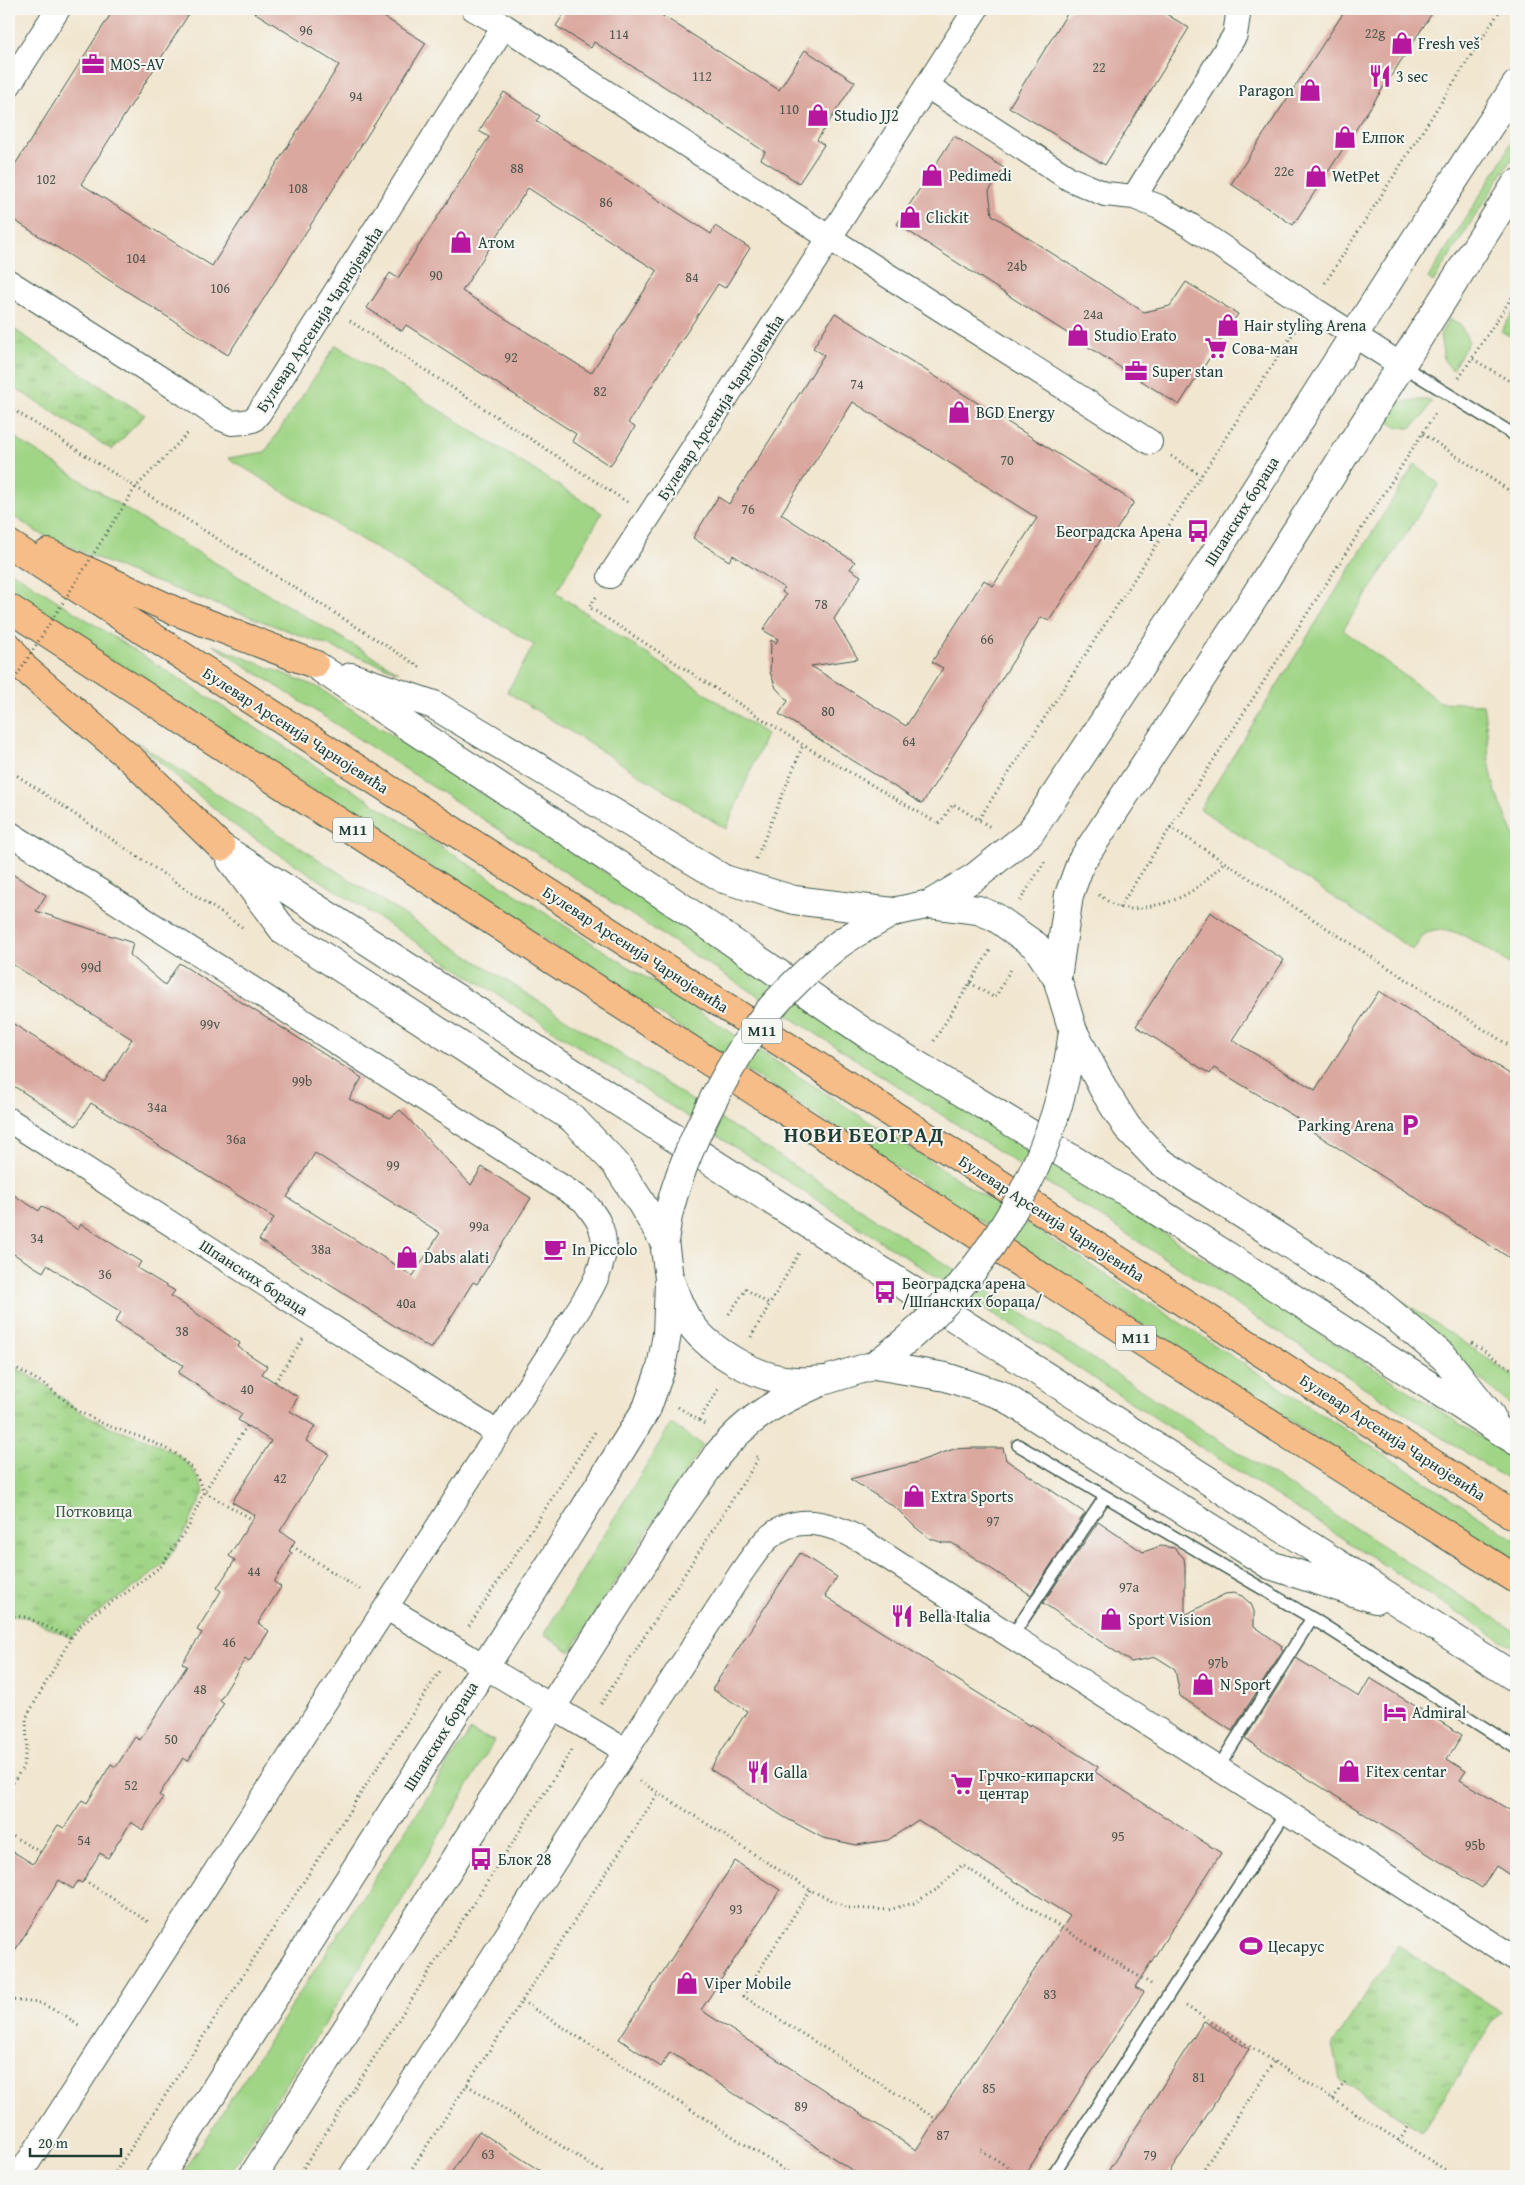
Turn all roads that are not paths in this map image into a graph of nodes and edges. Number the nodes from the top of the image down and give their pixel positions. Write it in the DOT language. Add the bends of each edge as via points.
graph roads {
  1 [pos="58,9"];
  2 [pos="474,9"];
  3 [pos="976,9"];
  4 [pos="1236,9"];
  5 [pos="504,26"];
  6 [pos="9,85"];
  7 [pos="1516,85"];
  8 [pos="927,86"];
  9 [pos="1516,184"];
  10 [pos="1134,197"];
  11 [pos="830,238"];
  12 [pos="9,282"];
  13 [pos="1354,335"];
  14 [pos="1401,365"];
  15 [pos="1516,436"];
  16 [pos="1150,442"];
  17 [pos="9,536"];
  18 [pos="9,544"];
  19 [pos="610,576"];
  20 [pos="9,608"];
  21 [pos="9,647"];
  22 [pos="314,664"];
  23 [pos="9,834"];
  24 [pos="221,847"];
  25 [pos="930,904"];
  26 [pos="893,912"];
  27 [pos="1057,978"];
  28 [pos="1073,1031"];
  29 [pos="9,1120"];
  30 [pos="664,1241"];
  31 [pos="669,1278"];
  32 [pos="875,1365"];
  33 [pos="826,1380"];
  34 [pos="499,1434"];
  35 [pos="1511,1438"];
  36 [pos="1018,1445"];
  37 [pos="1105,1497"];
  38 [pos="1516,1517"];
  39 [pos="1516,1579"];
  40 [pos="387,1608"];
  41 [pos="1412,1611"];
  42 [pos="1312,1618"];
  43 [pos="1012,1636"];
  44 [pos="484,1666"];
  45 [pos="1516,1678"];
  46 [pos="552,1706"];
  47 [pos="1516,1748"];
  48 [pos="621,1758"];
  49 [pos="1218,1768"];
  50 [pos="1286,1812"];
  51 [pos="1516,1959"];
  52 [pos="25,2174"];
  53 [pos="160,2176"];
  54 [pos="253,2176"];
  55 [pos="351,2176"];
  56 [pos="1052,2176"];
  1 -- 6 [label="street"];
  2 -- 5 [label="street"];
  3 -- 8 [label="street, Булевар Арсенија Чарнојевића"];
  4 -- 10 [label="street" via="1235,35"];
  5 -- 11 [label="street"];
  5 -- 12 [label="street, Булевар Арсенија Чарнојевића" via="328,307 253,420 232,422 210,411"];
  7 -- 13 [label="street, Шпанских бораца"];
  8 -- 10 [label="street" via="1070,179 1105,194"];
  8 -- 11 [label="street, Булевар Арсенија Чарнојевића"];
  9 -- 14 [label="street"];
  10 -- 13 [label="street" via="1148,201 1191,226"];
  11 -- 16 [label="street"];
  11 -- 19 [label="street, Булевар Арсенија Чарнојевића"];
  13 -- 14 [label="street"];
  13 -- 25 [label="street, Шпанских бораца, bridge" via="1205,569 1030,833 976,878"];
  14 -- 15 [label="lane"];
  14 -- 27 [label="street, bridge" via="1081,862 1069,895"];
  17 -- 22 [label="highway" via="184,614"];
  18 -- 38 [label="highway, Булевар Арсенија Чарнојевића / M11"];
  20 -- 39 [label="highway, M11" via="1122,1329"];
  21 -- 24 [label="highway" via="24,668 132,760"];
  22 -- 26 [label="street, bridge" via="434,705 724,880 794,900"];
  22 -- 35 [label="street" via="671,900 871,1037 1143,1202"];
  23 -- 34 [label="street" via="584,1201 600,1224 604,1252 597,1280"];
  24 -- 30 [label="street, bridge" via="284,931 572,1118 615,1162"];
  24 -- 41 [label="street"];
  25 -- 26 [label="street"];
  25 -- 27 [label="street, bridge" via="978,910 994,917 1036,946"];
  26 -- 30 [label="street, bridge" via="839,945 800,979 756,1028 722,1085 679,1178 669,1208"];
  27 -- 28 [label="street"];
  28 -- 32 [label="street, bridge" via="1060,1103 1016,1208 987,1253 935,1313 906,1342"];
  28 -- 35 [label="street, bridge" via="1127,1127 1159,1161 1372,1297 1445,1358"];
  29 -- 34 [label="street, Шпанских бораца"];
  30 -- 31 [label="street"];
  31 -- 33 [label="street, bridge" via="689,1322 708,1344 732,1361 760,1373 793,1381"];
  31 -- 44 [label="street, Шпанских бораца, bridge" via="667,1334 661,1368 647,1408"];
  32 -- 33 [label="street"];
  32 -- 41 [label="street, bridge" via="946,1377 1001,1395 1270,1565"];
  33 -- 46 [label="street, bridge" via="779,1401 734,1434 716,1442"];
  34 -- 40 [label="street"];
  36 -- 37 [label="lane"];
  37 -- 42 [label="lane"];
  37 -- 43 [label="lane"];
  40 -- 44 [label="street"];
  40 -- 52 [label="street" via="103,2046"];
  41 -- 45 [label="street"];
  42 -- 47 [label="lane"];
  42 -- 49 [label="lane"];
  43 -- 48 [label="street" via="844,1530 820,1523 793,1526 778,1531 766,1541 740,1574"];
  43 -- 49 [label="street"];
  44 -- 46 [label="street"];
  44 -- 53 [label="street, Шпанских бораца"];
  46 -- 48 [label="street" via="586,1727"];
  46 -- 54 [label="street"];
  48 -- 55 [label="street"];
  49 -- 50 [label="street"];
  50 -- 51 [label="street"];
  50 -- 56 [label="lane"];
}
